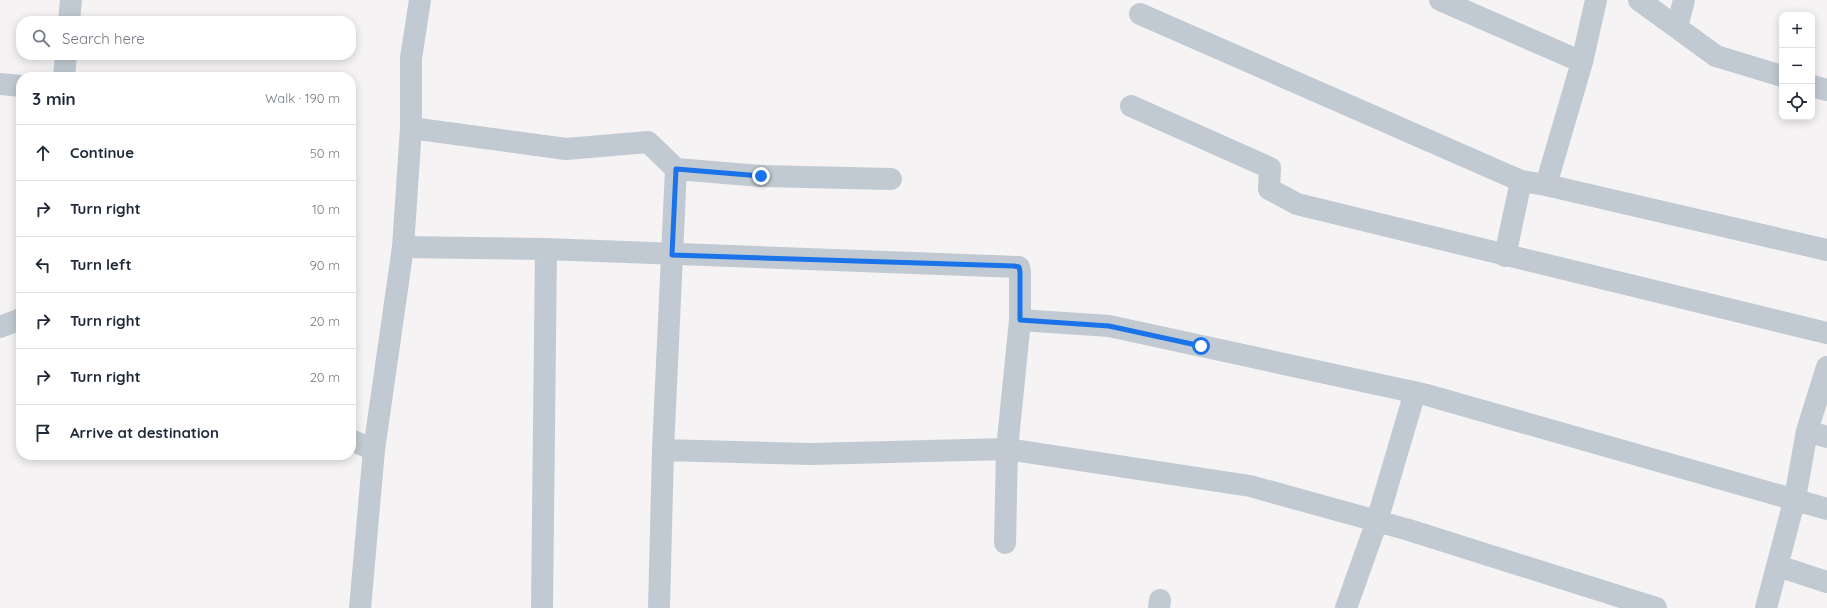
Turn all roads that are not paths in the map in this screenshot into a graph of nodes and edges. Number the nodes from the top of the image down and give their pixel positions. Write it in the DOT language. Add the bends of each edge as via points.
graph roads {
  1 [pos="71,0"];
  2 [pos="420,0"];
  3 [pos="1440,0"];
  4 [pos="1596,0"];
  5 [pos="1639,0"];
  6 [pos="1684,0"];
  7 [pos="1140,14"];
  8 [pos="69,16"];
  9 [pos="1677,27"];
  10 [pos="66,60"];
  11 [pos="1582,62"];
  12 [pos="64,72"];
  13 [pos="1779,75"];
  14 [pos="0,84"];
  15 [pos="16,86"];
  16 [pos="1815,87"];
  17 [pos="1827,90"];
  18 [pos="1131,106"];
  19 [pos="411,128"];
  20 [pos="676,169"];
  21 [pos="892,178"];
  22 [pos="1521,181"];
  23 [pos="1546,185"];
  24 [pos="403,247"];
  25 [pos="546,249"];
  26 [pos="1827,250"];
  27 [pos="672,255"];
  28 [pos="1505,256"];
  29 [pos="1020,320"];
  30 [pos="16,321"];
  31 [pos="0,327"];
  32 [pos="1827,333"];
  33 [pos="1827,367"];
  34 [pos="1414,392"];
  35 [pos="1817,434"];
  36 [pos="356,442"];
  37 [pos="1007,449"];
  38 [pos="374,450"];
  39 [pos="664,450"];
  40 [pos="1795,498"];
  41 [pos="1827,508"];
  42 [pos="1377,521"];
  43 [pos="1005,543"];
  44 [pos="1778,566"];
  45 [pos="1827,582"];
  46 [pos="360,608"];
  47 [pos="542,608"];
  48 [pos="659,608"];
  49 [pos="1346,608"];
  50 [pos="1656,608"];
  51 [pos="1766,608"];
  1 -- 8 [label="street"];
  2 -- 19 [label="street" via="411,58"];
  3 -- 11 [label="street"];
  4 -- 11 [label="street"];
  5 -- 9 [label="street"];
  6 -- 9 [label="street"];
  7 -- 22 [label="street"];
  9 -- 13 [label="street" via="1716,56"];
  10 -- 12 [label="street"];
  11 -- 23 [label="street"];
  14 -- 15 [label="street"];
  16 -- 17 [label="street"];
  18 -- 28 [label="street" via="1270,168 1269,189 1298,204"];
  19 -- 20 [label="street" via="566,149 648,142"];
  19 -- 24 [label="street"];
  20 -- 21 [label="street" via="761,176"];
  20 -- 27 [label="street"];
  22 -- 23 [label="street"];
  22 -- 28 [label="street"];
  23 -- 26 [label="street"];
  24 -- 25 [label="street"];
  24 -- 38 [label="street"];
  25 -- 27 [label="street"];
  25 -- 47 [label="street"];
  27 -- 29 [label="street" via="1014,266 1019,267 1020,272"];
  27 -- 39 [label="street"];
  28 -- 32 [label="street"];
  29 -- 34 [label="street" via="1109,326"];
  29 -- 37 [label="street"];
  30 -- 31 [label="street"];
  33 -- 35 [label="street"];
  34 -- 40 [label="street"];
  34 -- 42 [label="street"];
  35 -- 40 [label="street"];
  36 -- 38 [label="street"];
  37 -- 39 [label="street" via="811,454"];
  37 -- 42 [label="street" via="1250,486"];
  37 -- 43 [label="street"];
  38 -- 46 [label="street"];
  39 -- 48 [label="street"];
  40 -- 41 [label="street"];
  40 -- 44 [label="street"];
  42 -- 49 [label="street"];
  42 -- 50 [label="street"];
  44 -- 45 [label="street"];
  44 -- 51 [label="street"];
}
